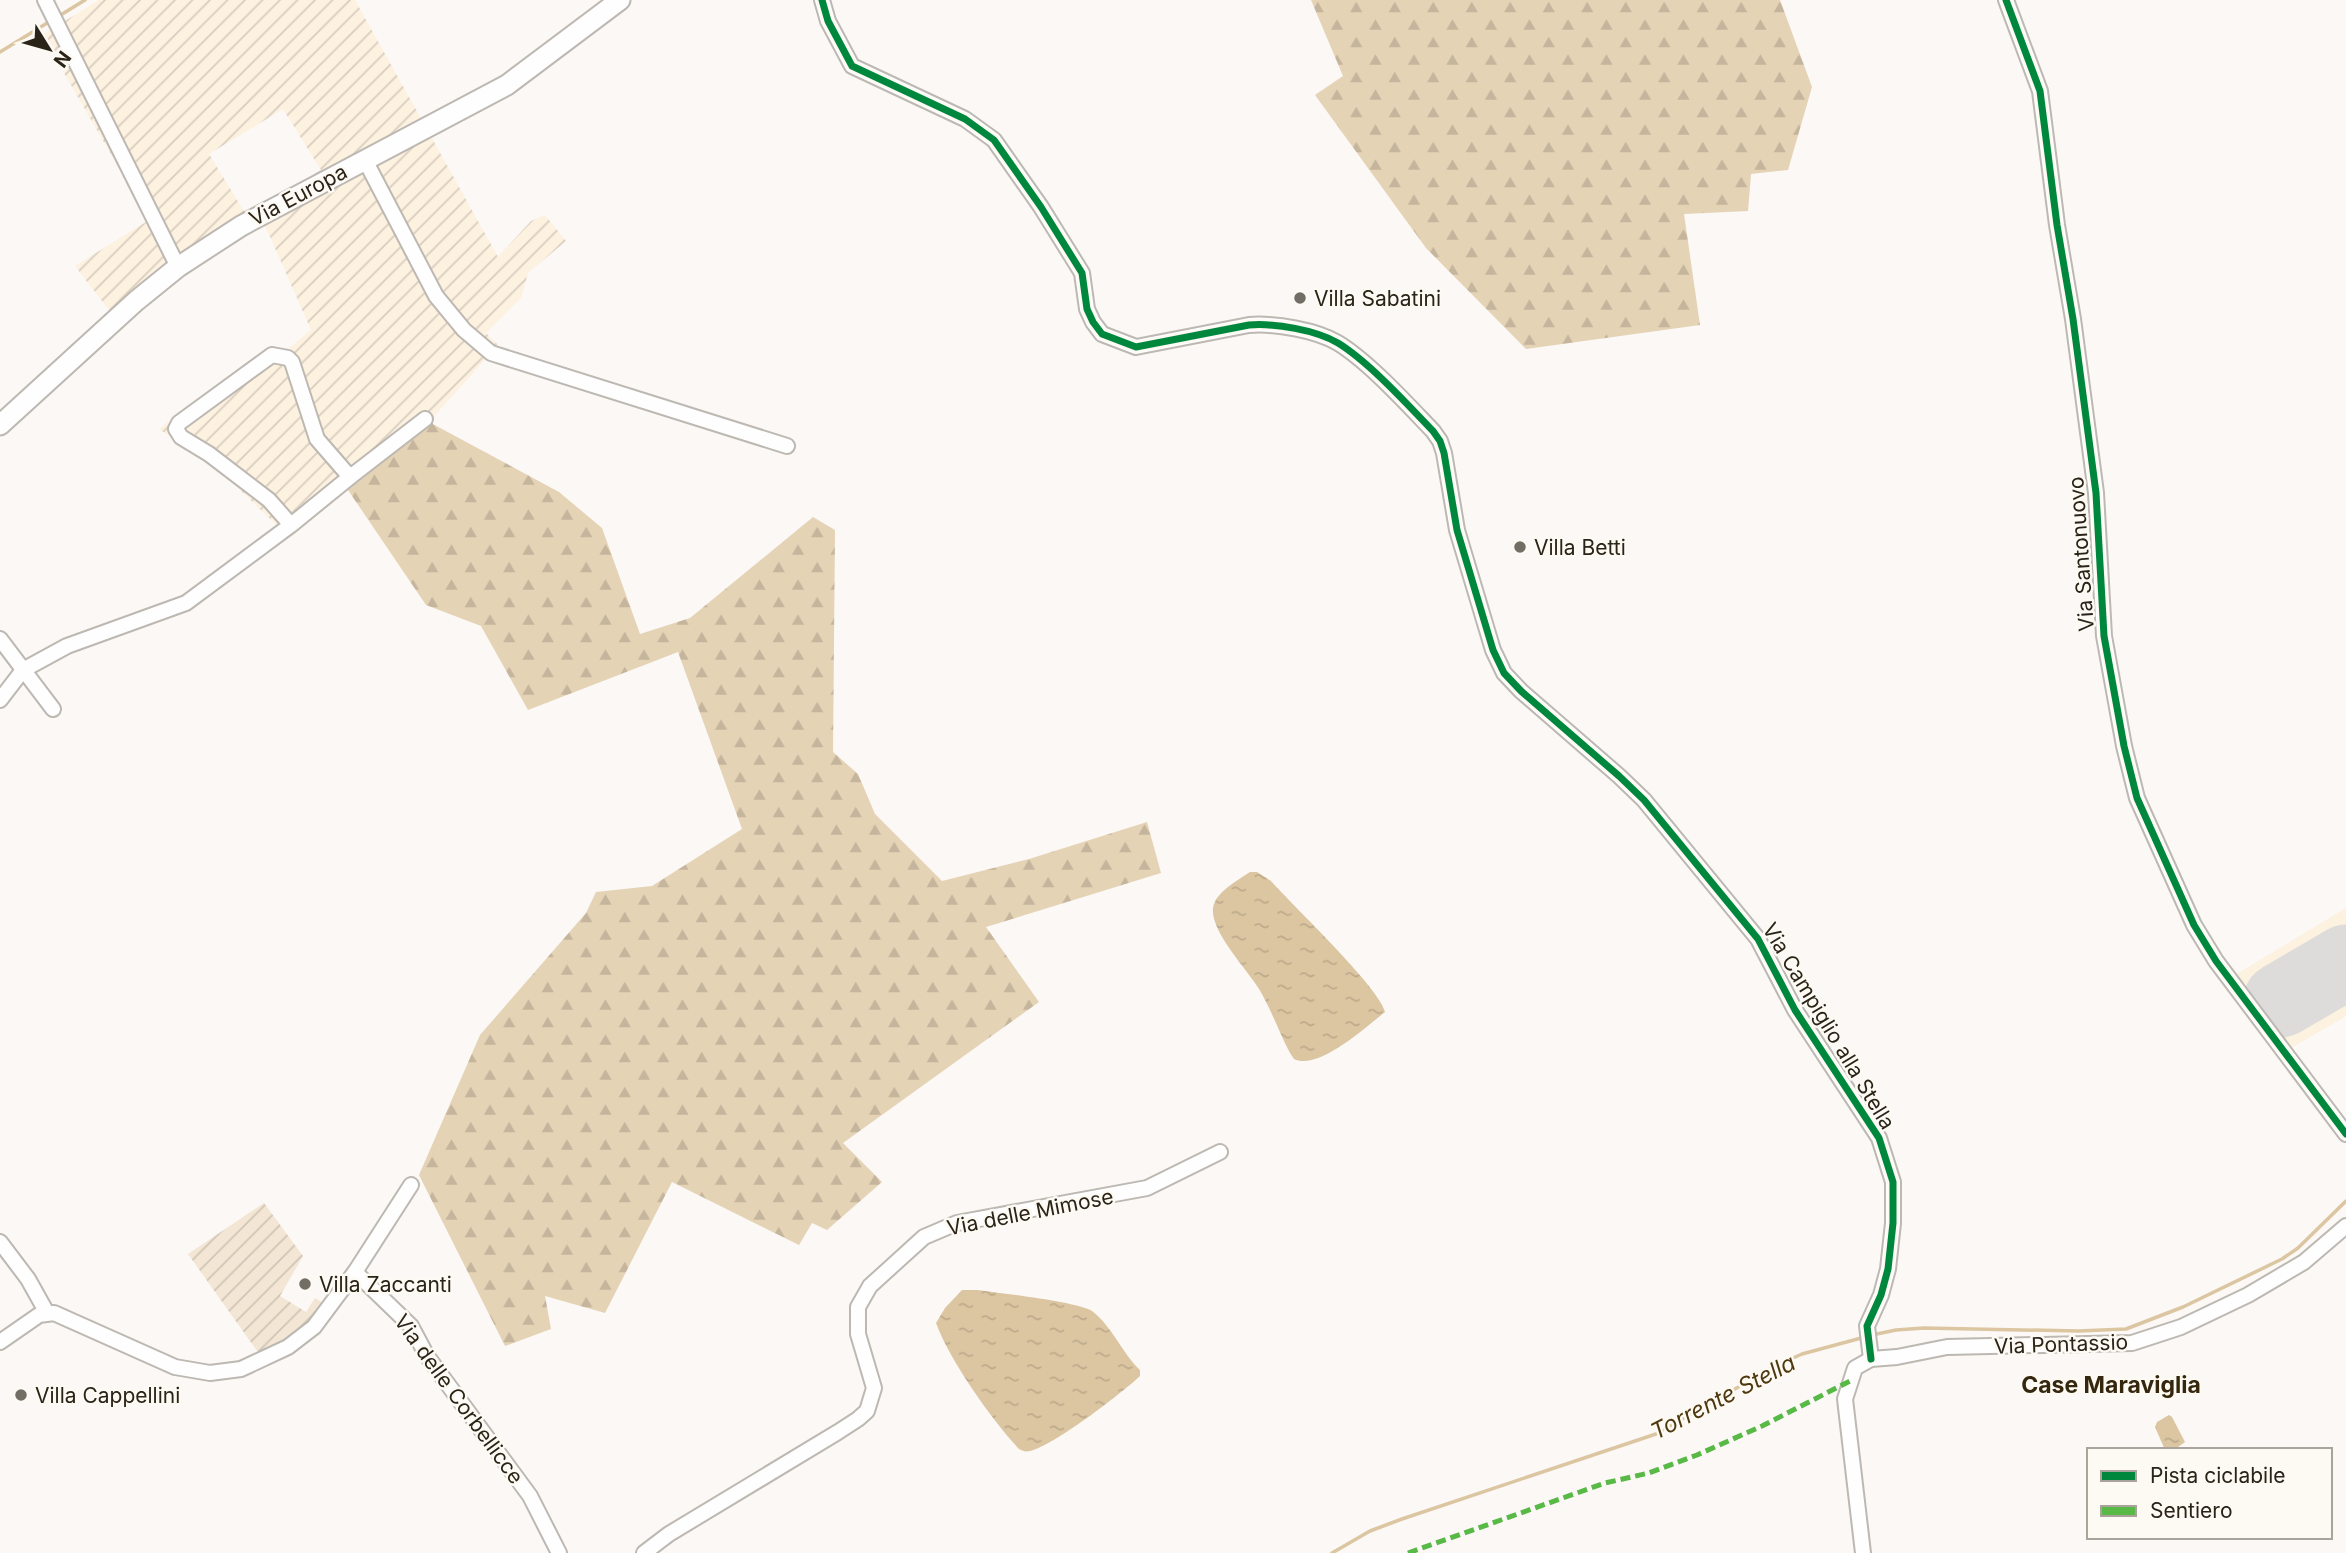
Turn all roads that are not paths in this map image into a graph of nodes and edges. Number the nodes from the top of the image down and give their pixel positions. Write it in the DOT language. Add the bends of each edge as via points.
graph roads {
  1 [pos="45,0"];
  2 [pos="620,0"];
  3 [pos="822,0"];
  4 [pos="2006,0"];
  5 [pos="365,160"];
  6 [pos="178,267"];
  7 [pos="425,419"];
  8 [pos="0,425"];
  9 [pos="787,446"];
  10 [pos="350,477"];
  11 [pos="291,525"];
  12 [pos="0,639"];
  13 [pos="23,670"];
  14 [pos="0,700"];
  15 [pos="54,709"];
  16 [pos="2346,1134"];
  17 [pos="1220,1152"];
  18 [pos="411,1185"];
  19 [pos="2346,1226"];
  20 [pos="0,1242"];
  21 [pos="355,1272"];
  22 [pos="47,1313"];
  23 [pos="0,1342"];
  24 [pos="1870,1353"];
  25 [pos="559,1553"];
  26 [pos="644,1553"];
  27 [pos="1863,1553"];
  1 -- 6 [label="street"];
  2 -- 5 [label="main road, Via Europa" via="507,85"];
  3 -- 24 [label="street, Via Campiglio alla Stella" via="852,66 965,119 994,140 1082,273 1087,309 1102,334 1136,347 1266,324 1327,338 1356,356 1433,431 1444,453 1461,543 1504,673 1644,800 1758,939 1795,1010 1879,1138 1892,1182 1891,1248 1881,1295 1867,1326"];
  4 -- 16 [label="street, Via Santonuovo" via="2040,91 2096,493 2104,636 2137,799 2194,925"];
  5 -- 6 [label="main road, Via Europa" via="241,226"];
  5 -- 9 [label="street" via="436,296 491,353"];
  6 -- 8 [label="main road, Via Europa"];
  7 -- 10 [label="street"];
  10 -- 11 [label="street"];
  10 -- 11 [label="street" via="317,439 288,358 272,355 265,359 179,423 176,429 181,438 269,500"];
  11 -- 13 [label="street" via="186,603 67,646"];
  12 -- 13 [label="street"];
  13 -- 14 [label="street"];
  13 -- 15 [label="street"];
  17 -- 26 [label="street, Via delle Mimose" via="1147,1188 957,1223 925,1237 870,1286 858,1307 858,1334 874,1388 867,1411"];
  18 -- 21 [label="street"];
  19 -- 24 [label="street, Via Pontassio" via="2304,1262 2248,1295 2181,1327 2132,1343 1947,1347 1897,1357"];
  20 -- 22 [label="street"];
  21 -- 22 [label="street" via="307,1334 273,1355 226,1372 175,1367 71,1319"];
  21 -- 25 [label="street, Via delle Corbellicce" via="416,1332 427,1356 530,1496"];
  22 -- 23 [label="street"];
  24 -- 27 [label="street" via="1856,1368 1846,1399"];
}
